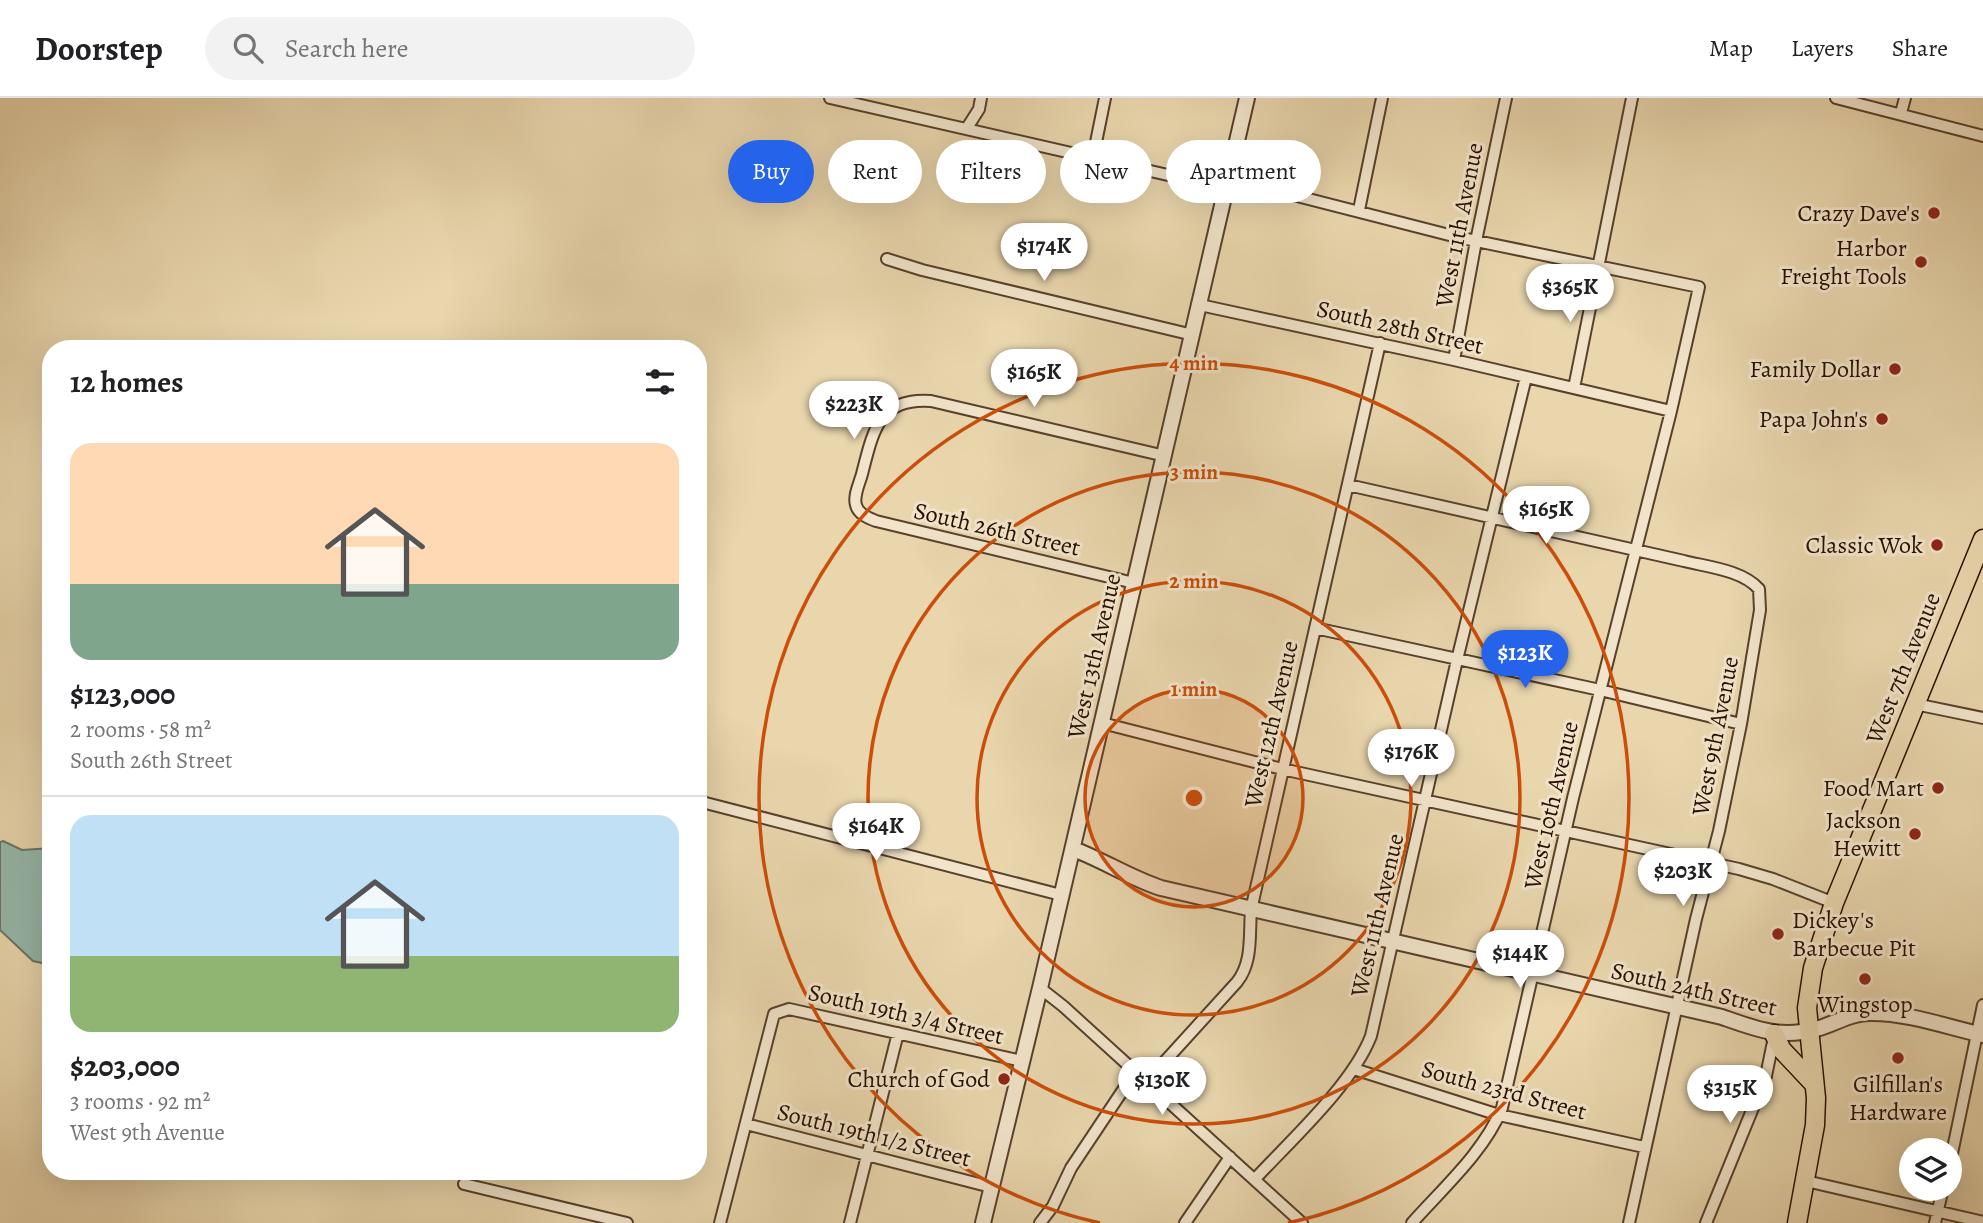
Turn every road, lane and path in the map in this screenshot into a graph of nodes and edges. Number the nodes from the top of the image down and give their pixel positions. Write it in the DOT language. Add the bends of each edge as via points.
graph roads {
  1 [pos="830,98"];
  2 [pos="981,98"];
  3 [pos="1105,98"];
  4 [pos="1247,98"];
  5 [pos="1382,98"];
  6 [pos="1506,98"];
  7 [pos="1632,98"];
  8 [pos="1836,98"];
  9 [pos="1905,98"];
  10 [pos="1901,113"];
  11 [pos="967,128"];
  12 [pos="1983,136"];
  13 [pos="1096,140"];
  14 [pos="1238,140"];
  15 [pos="1060,149"];
  16 [pos="1321,201"];
  17 [pos="1224,203"];
  18 [pos="1359,210"];
  19 [pos="1476,241"];
  20 [pos="887,259"];
  21 [pos="1597,266"];
  22 [pos="1200,305"];
  23 [pos="1193,335"];
  24 [pos="1380,343"];
  25 [pos="1454,360"];
  26 [pos="1526,377"];
  27 [pos="1574,388"];
  28 [pos="1671,411"];
  29 [pos="1165,456"];
  30 [pos="1348,485"];
  31 [pos="1491,517"];
  32 [pos="1983,538"];
  33 [pos="1636,550"];
  34 [pos="1134,583"];
  35 [pos="1315,628"];
  36 [pos="1457,660"];
  37 [pos="1600,690"];
  38 [pos="1915,704"];
  39 [pos="1983,718"];
  40 [pos="1102,723"];
  41 [pos="1741,723"];
  42 [pos="1282,769"];
  43 [pos="1424,800"];
  44 [pos="707,803"];
  45 [pos="1566,830"];
  46 [pos="1073,849"];
  47 [pos="1710,863"];
  48 [pos="1061,895"];
  49 [pos="1834,903"];
  50 [pos="1251,910"];
  51 [pos="1393,940"];
  52 [pos="1533,975"];
  53 [pos="1040,988"];
  54 [pos="1983,1005"];
  55 [pos="1676,1007"];
  56 [pos="1809,1031"];
  57 [pos="898,1033"];
  58 [pos="1774,1034"];
  59 [pos="1980,1035"];
  60 [pos="1022,1061"];
  61 [pos="1353,1069"];
  62 [pos="1135,1072"];
  63 [pos="1147,1081"];
  64 [pos="1814,1084"];
  65 [pos="1499,1115"];
  66 [pos="746,1124"];
  67 [pos="1956,1138"];
  68 [pos="1644,1147"];
  69 [pos="867,1154"];
  70 [pos="1230,1157"];
  71 [pos="1255,1179"];
  72 [pos="1807,1181"];
  73 [pos="464,1184"];
  74 [pos="992,1187"];
  75 [pos="1936,1217"];
  76 [pos="594,1219"];
  77 [pos="1983,1222"];
  78 [pos="627,1223"];
  79 [pos="720,1223"];
  80 [pos="850,1223"];
  81 [pos="983,1223"];
  82 [pos="1040,1223"];
  83 [pos="1185,1223"];
  84 [pos="1302,1223"];
  85 [pos="1412,1223"];
  86 [pos="1629,1223"];
  87 [pos="1706,1223"];
  88 [pos="1797,1223"];
  1 -- 11 [label="street"];
  2 -- 11 [label="street"];
  3 -- 13 [label="street"];
  4 -- 14 [label="street, West 13th Avenue"];
  5 -- 18 [label="street"];
  6 -- 19 [label="street, West 11th Avenue"];
  7 -- 21 [label="street"];
  8 -- 10 [label="street"];
  9 -- 10 [label="street"];
  10 -- 12 [label="street"];
  11 -- 15 [label="street"];
  16 -- 18 [label="street"];
  17 -- 22 [label="street, West 13th Avenue"];
  18 -- 19 [label="street"];
  19 -- 21 [label="street"];
  19 -- 25 [label="street, West 11th Avenue"];
  20 -- 23 [label="street"];
  21 -- 27 [label="street"];
  21 -- 28 [label="street, West 10th Avenue" via="1699,287"];
  22 -- 23 [label="street, West 13th Avenue"];
  22 -- 24 [label="street, South 28th Street"];
  23 -- 29 [label="street, West 13th Avenue"];
  24 -- 25 [label="street, South 28th Street"];
  24 -- 30 [label="street, West 12th Avenue"];
  25 -- 26 [label="street, South 28th Street"];
  26 -- 27 [label="street, South 28th Street"];
  26 -- 31 [label="street, West 11th Avenue"];
  27 -- 28 [label="street, South 28th Street"];
  28 -- 33 [label="street, West 10th Avenue"];
  29 -- 34 [label="street, West 13th Avenue"];
  29 -- 34 [label="street, South 26th Street" via="918,400 890,410 874,428 855,500 860,513 876,521"];
  30 -- 31 [label="street"];
  30 -- 35 [label="street, West 12th Avenue"];
  31 -- 33 [label="street"];
  31 -- 36 [label="street, West 11th Avenue"];
  32 -- 38 [label="main road, West 7th Avenue"];
  33 -- 37 [label="street, West 10th Avenue"];
  33 -- 41 [label="street, West 9th Avenue" via="1739,575 1759,589 1760,610"];
  34 -- 40 [label="street, West 13th Avenue"];
  35 -- 36 [label="street"];
  35 -- 42 [label="street, West 12th Avenue"];
  36 -- 37 [label="street"];
  36 -- 43 [label="street, West 11th Avenue"];
  37 -- 41 [label="street"];
  37 -- 45 [label="street, West 10th Avenue"];
  38 -- 39 [label="street"];
  38 -- 49 [label="main road, West 7th Avenue"];
  40 -- 42 [label="street"];
  40 -- 46 [label="street, West 13th Avenue"];
  41 -- 47 [label="street, West 9th Avenue"];
  42 -- 43 [label="street"];
  42 -- 50 [label="street, West 12th Avenue"];
  43 -- 45 [label="street"];
  43 -- 51 [label="street, West 11th Avenue"];
  44 -- 48 [label="street"];
  45 -- 47 [label="street"];
  45 -- 52 [label="street, West 10th Avenue"];
  46 -- 48 [label="street, West 13th Avenue"];
  46 -- 50 [label="street, South 24th Street" via="1139,881"];
  47 -- 49 [label="street" via="1773,879"];
  47 -- 55 [label="street, West 9th Avenue"];
  48 -- 53 [label="street, West 13th Avenue"];
  49 -- 56 [label="main road, West 7th Avenue" via="1813,968 1807,1007"];
  50 -- 51 [label="street, South 24th Street"];
  50 -- 63 [label="street, West 12th Avenue" via="1244,973"];
  51 -- 52 [label="street, South 24th Street"];
  51 -- 61 [label="street, West 11th Avenue" via="1371,1036"];
  52 -- 55 [label="street, South 24th Street"];
  52 -- 65 [label="street, West 10th Avenue"];
  53 -- 60 [label="street, West 13th Avenue"];
  53 -- 62 [label="street"];
  54 -- 59 [label="street"];
  55 -- 58 [label="street, South 24th Street"];
  55 -- 68 [label="street, West 9th Avenue"];
  56 -- 58 [label="street, South 24th Street"];
  56 -- 59 [label="street, South 24th Street" via="1871,1013"];
  56 -- 64 [label="main road, West 7th Avenue"];
  57 -- 60 [label="street, South 19th 3/4 Street"];
  57 -- 66 [label="street, South 19th 3/4 Street" via="781,1011 771,1018"];
  57 -- 69 [label="street"];
  58 -- 64 [label="main road" via="1782,1050"];
  58 -- 87 [label="street" via="1766,1076"];
  59 -- 67 [label="street"];
  60 -- 74 [label="street, West 13th Avenue"];
  61 -- 65 [label="street, South 23rd Street"];
  61 -- 71 [label="street, West 11th Avenue"];
  62 -- 63 [label="street"];
  62 -- 82 [label="street"];
  63 -- 70 [label="street"];
  64 -- 72 [label="main road, West 7th Avenue" via="1815,1125"];
  65 -- 68 [label="street, South 23rd Street"];
  65 -- 85 [label="street, West 10th Avenue" via="1479,1148"];
  66 -- 69 [label="street, South 19th 1/2 Street"];
  66 -- 79 [label="street"];
  68 -- 86 [label="street, West 9th Avenue"];
  69 -- 74 [label="street, South 19th 1/2 Street"];
  69 -- 80 [label="street"];
  70 -- 71 [label="street"];
  70 -- 83 [label="street"];
  71 -- 84 [label="street"];
  72 -- 75 [label="street"];
  72 -- 88 [label="main road, West 7th Avenue"];
  73 -- 76 [label="street"];
  74 -- 81 [label="street, West 13th Avenue"];
  75 -- 77 [label="street"];
  76 -- 78 [label="street"];
}
